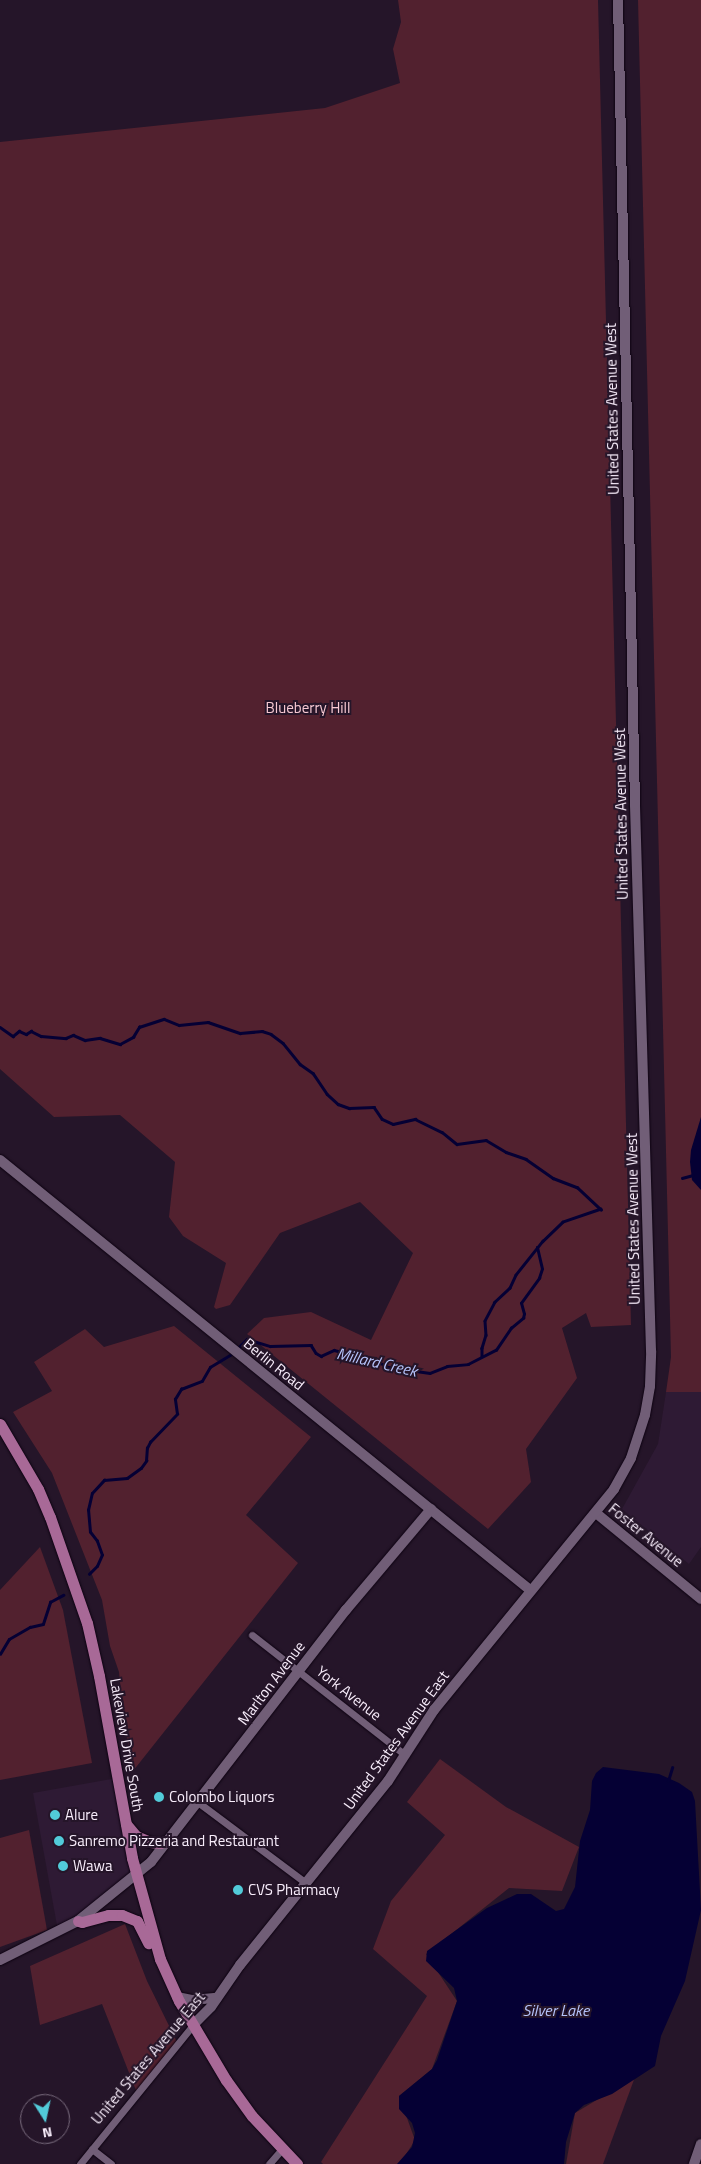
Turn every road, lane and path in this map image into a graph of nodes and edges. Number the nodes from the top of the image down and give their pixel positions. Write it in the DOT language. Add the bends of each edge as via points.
graph roads {
  1 [pos="618,0"];
  2 [pos="0,1160"];
  3 [pos="0,1424"];
  4 [pos="431,1509"];
  5 [pos="596,1513"];
  6 [pos="530,1590"];
  7 [pos="701,1599"];
  8 [pos="252,1635"];
  9 [pos="299,1671"];
  10 [pos="405,1755"];
  11 [pos="199,1803"];
  12 [pos="126,1823"];
  13 [pos="169,1840"];
  14 [pos="136,1875"];
  15 [pos="306,1883"];
  16 [pos="78,1921"];
  17 [pos="160,1959"];
  18 [pos="0,1960"];
  19 [pos="177,1997"];
  20 [pos="217,1998"];
  21 [pos="193,2025"];
  22 [pos="701,2144"];
  23 [pos="92,2149"];
  24 [pos="282,2149"];
  25 [pos="80,2164"];
  26 [pos="111,2164"];
  27 [pos="269,2164"];
  28 [pos="297,2164"];
  29 [pos="694,2164"];
  1 -- 5 [label="street, United States Avenue West" via="634,804 651,1350 650,1386 638,1439 614,1489"];
  2 -- 4 [label="street, Berlin Road"];
  3 -- 12 [label="main road, Lakeview Drive South" via="38,1489 76,1588 99,1676"];
  4 -- 6 [label="street, Berlin Road"];
  4 -- 9 [label="street, Marlton Avenue"];
  5 -- 6 [label="street, United States Avenue West"];
  5 -- 7 [label="street, Foster Avenue"];
  6 -- 10 [label="street, United States Avenue East" via="434,1710"];
  8 -- 9 [label="street, York Avenue"];
  9 -- 10 [label="street, York Avenue"];
  9 -- 11 [label="street, Marlton Avenue"];
  10 -- 15 [label="street, United States Avenue East"];
  11 -- 13 [label="street, Marlton Avenue"];
  11 -- 15 [label="street"];
  12 -- 13 [label="main road" via="136,1836 150,1842"];
  12 -- 14 [label="main road, Lakeview Drive South"];
  13 -- 14 [label="street, Marlton Avenue"];
  14 -- 16 [label="street, Marlton Avenue"];
  14 -- 17 [label="main road, Lakeview Drive South"];
  15 -- 20 [label="street, United States Avenue East"];
  16 -- 17 [label="main road" via="108,1915 133,1919"];
  16 -- 18 [label="street, Marlton Avenue"];
  17 -- 19 [label="main road, Lakeview Drive South"];
  19 -- 20 [label="street" via="192,2000"];
  19 -- 21 [label="main road, Lakeview Drive South"];
  20 -- 21 [label="street, United States Avenue East"];
  21 -- 23 [label="street, United States Avenue East"];
  21 -- 24 [label="main road, Lakeview Drive South" via="226,2080"];
  22 -- 29 [label="street"];
  23 -- 25 [label="street, United States Avenue East"];
  23 -- 26 [label="street"];
  24 -- 27 [label="street"];
  24 -- 28 [label="main road, Lakeview Drive South"];
}
